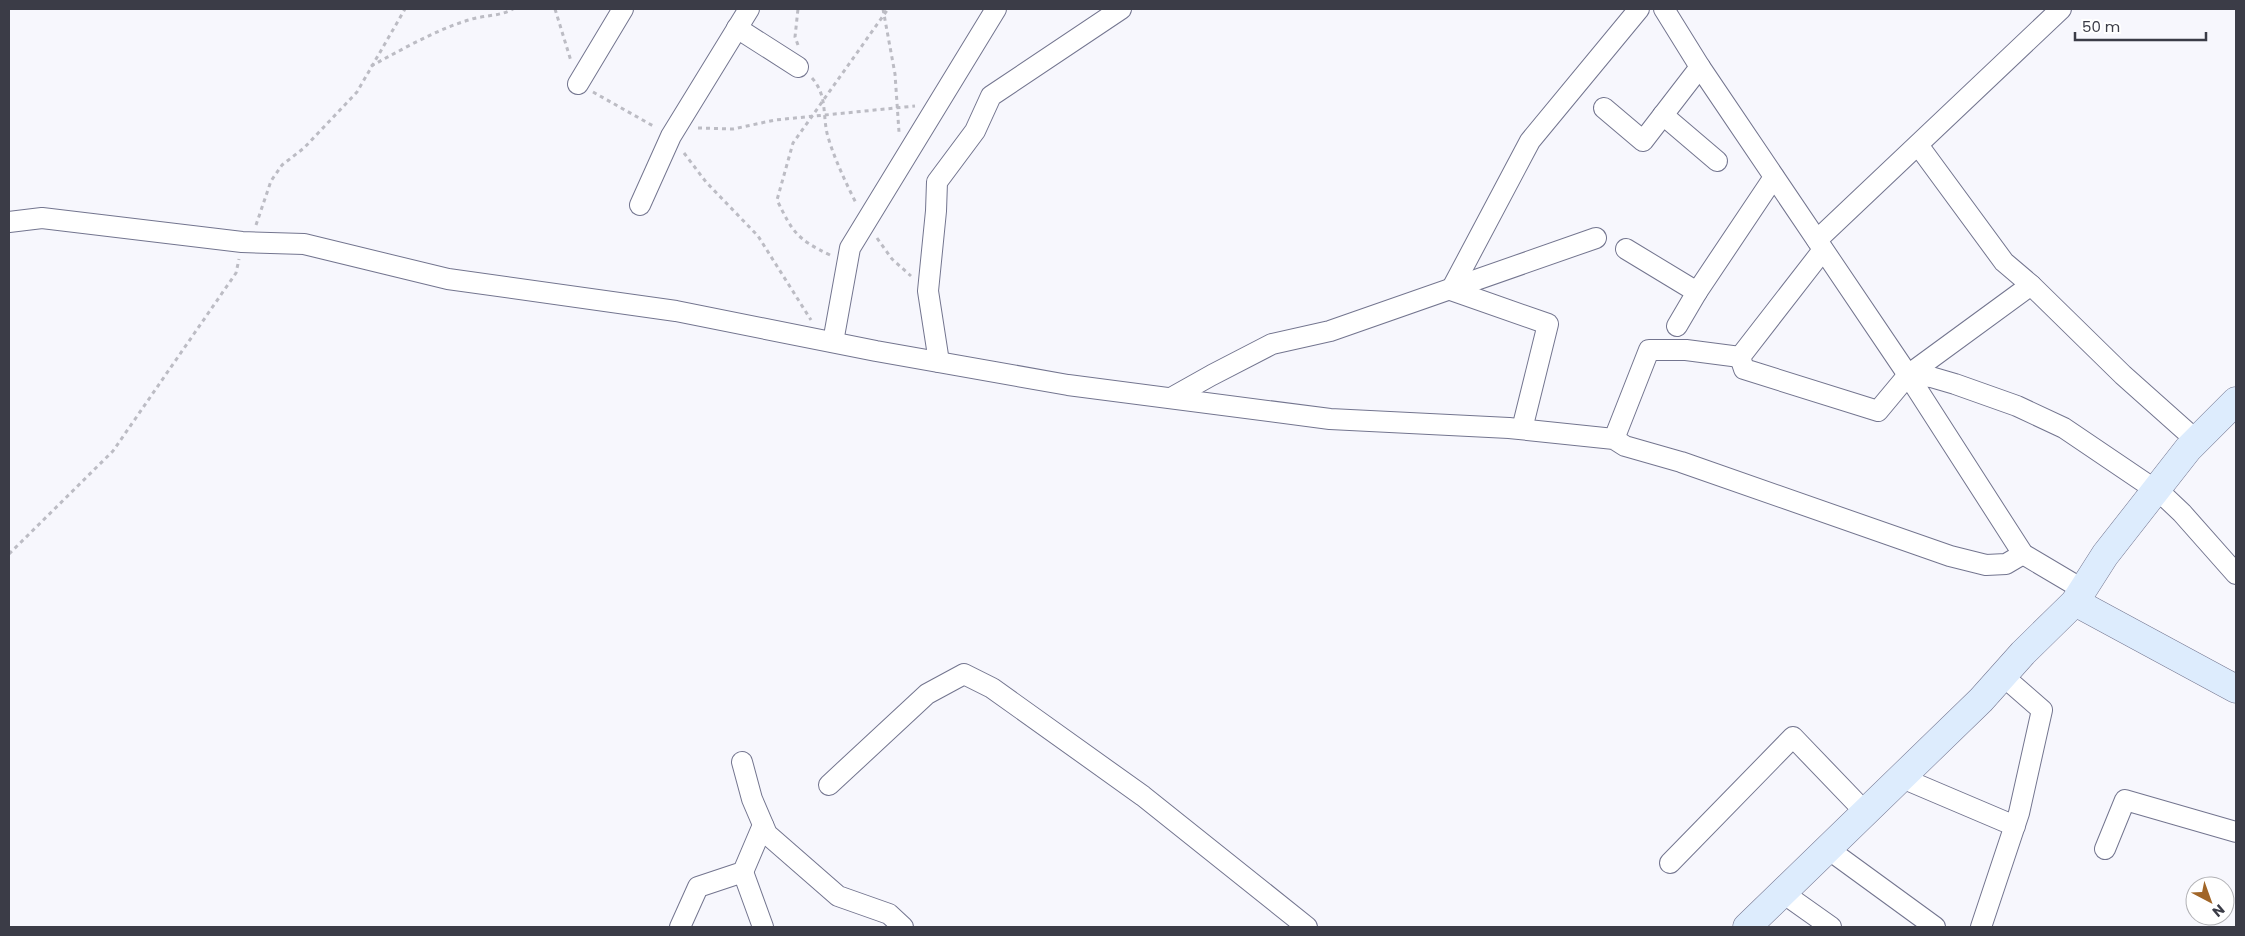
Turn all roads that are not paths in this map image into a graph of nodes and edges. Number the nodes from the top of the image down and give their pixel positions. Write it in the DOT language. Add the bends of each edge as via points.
graph roads {
  1 [pos="623,9"];
  2 [pos="749,9"];
  3 [pos="996,9"];
  4 [pos="1121,9"];
  5 [pos="1639,9"];
  6 [pos="1664,9"];
  7 [pos="2061,9"];
  8 [pos="737,28"];
  9 [pos="803,65"];
  10 [pos="1700,67"];
  11 [pos="578,84"];
  12 [pos="1604,108"];
  13 [pos="1663,115"];
  14 [pos="1918,145"];
  15 [pos="1717,161"];
  16 [pos="1774,177"];
  17 [pos="640,205"];
  18 [pos="9,222"];
  19 [pos="1596,238"];
  20 [pos="1820,245"];
  21 [pos="1626,249"];
  22 [pos="2031,285"];
  23 [pos="1451,290"];
  24 [pos="1697,292"];
  25 [pos="1677,326"];
  26 [pos="833,342"];
  27 [pos="1740,357"];
  28 [pos="939,362"];
  29 [pos="1908,375"];
  30 [pos="1171,398"];
  31 [pos="2236,401"];
  32 [pos="1522,429"];
  33 [pos="1614,439"];
  34 [pos="2197,441"];
  35 [pos="2156,490"];
  36 [pos="2023,554"];
  37 [pos="2236,574"];
  38 [pos="2078,596"];
  39 [pos="2003,676"];
  40 [pos="2236,689"];
  41 [pos="742,762"];
  42 [pos="1902,778"];
  43 [pos="829,785"];
  44 [pos="1866,813"];
  45 [pos="763,825"];
  46 [pos="2014,826"];
  47 [pos="2236,832"];
  48 [pos="1828,849"];
  49 [pos="2105,849"];
  50 [pos="1670,863"];
  51 [pos="743,872"];
  52 [pos="1783,893"];
  53 [pos="680,927"];
  54 [pos="763,927"];
  55 [pos="903,927"];
  56 [pos="1307,927"];
  57 [pos="1747,927"];
  58 [pos="1831,927"];
  59 [pos="1935,927"];
  60 [pos="1981,927"];
  1 -- 11 [label="street"];
  2 -- 8 [label="street"];
  3 -- 26 [label="street" via="850,248"];
  4 -- 28 [label="street" via="991,96 975,131 937,182 928,291"];
  5 -- 23 [label="street" via="1530,141"];
  6 -- 10 [label="street"];
  7 -- 14 [label="street"];
  8 -- 9 [label="street"];
  8 -- 17 [label="street" via="674,132"];
  10 -- 13 [label="street"];
  10 -- 16 [label="street"];
  12 -- 13 [label="street" via="1642,141"];
  13 -- 15 [label="street"];
  14 -- 20 [label="street"];
  14 -- 22 [label="street" via="2004,262"];
  16 -- 20 [label="street"];
  16 -- 24 [label="street"];
  18 -- 26 [label="street" via="42,218 246,242 304,244 448,279 676,311"];
  19 -- 23 [label="street"];
  20 -- 27 [label="street"];
  20 -- 29 [label="street"];
  21 -- 24 [label="street"];
  22 -- 29 [label="street"];
  22 -- 34 [label="street" via="2123,375"];
  23 -- 30 [label="street" via="1330,331 1272,344"];
  23 -- 32 [label="street" via="1548,324"];
  24 -- 25 [label="street"];
  26 -- 28 [label="street"];
  27 -- 29 [label="street" via="1744,369 1878,411"];
  27 -- 33 [label="street" via="1686,350 1649,350"];
  28 -- 30 [label="street" via="1068,385"];
  29 -- 35 [label="street" via="1931,377 2017,406 2064,428"];
  29 -- 36 [label="street"];
  30 -- 32 [label="street" via="1330,419"];
  31 -- 34 [label="main road"];
  32 -- 33 [label="street"];
  33 -- 36 [label="street" via="1625,446 1681,462 1950,556 1986,564 2006,564"];
  34 -- 35 [label="main road"];
  35 -- 37 [label="street" via="2182,513"];
  35 -- 38 [label="main road" via="2105,555"];
  36 -- 38 [label="street"];
  38 -- 39 [label="main road"];
  38 -- 40 [label="main road"];
  39 -- 42 [label="main road"];
  39 -- 46 [label="street" via="2042,710"];
  41 -- 45 [label="street"];
  42 -- 44 [label="main road"];
  42 -- 46 [label="street"];
  43 -- 56 [label="street" via="926,694 964,674 992,688 1143,796"];
  44 -- 48 [label="main road"];
  44 -- 50 [label="street" via="1793,738"];
  45 -- 51 [label="street"];
  45 -- 55 [label="street" via="767,834 838,896 889,914"];
  46 -- 60 [label="street"];
  47 -- 49 [label="street" via="2125,800"];
  48 -- 52 [label="main road"];
  48 -- 59 [label="street"];
  51 -- 53 [label="street" via="698,887"];
  51 -- 54 [label="street"];
  52 -- 57 [label="main road"];
  52 -- 58 [label="street"];
}
